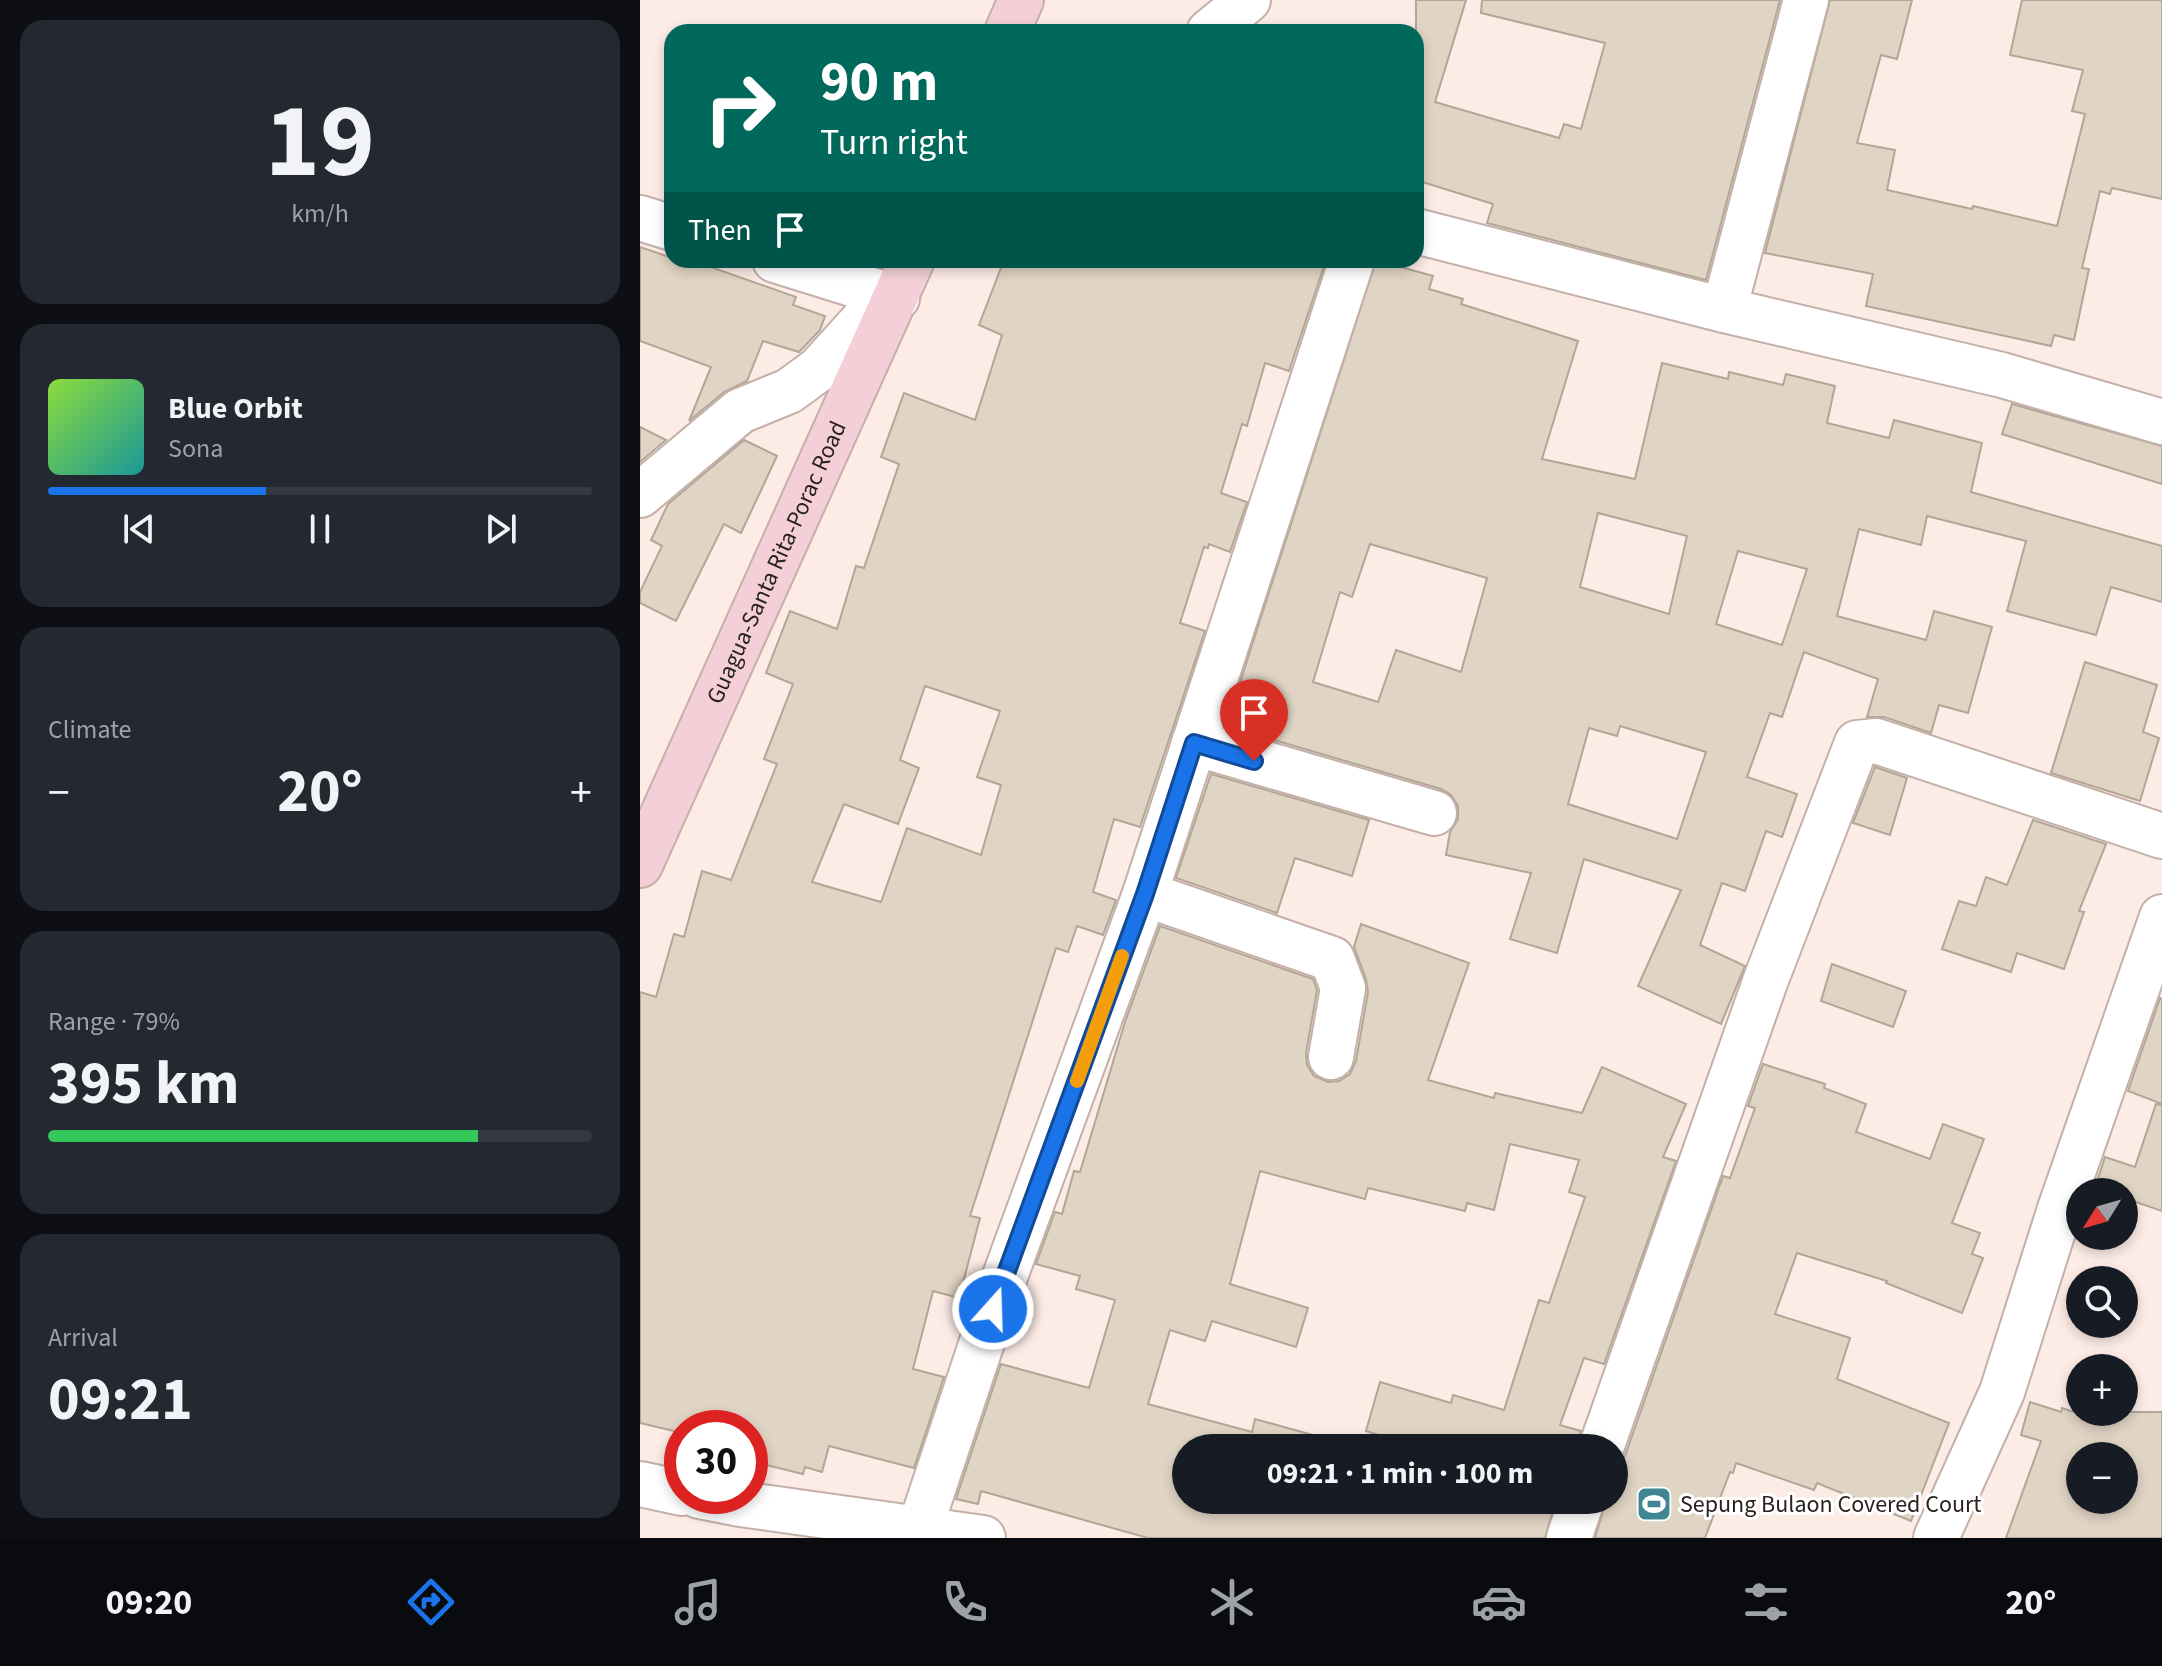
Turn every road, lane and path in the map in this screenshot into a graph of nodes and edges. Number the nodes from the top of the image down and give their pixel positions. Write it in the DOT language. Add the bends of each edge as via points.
graph roads {
  1 [pos="1021,0"];
  2 [pos="1248,0"];
  3 [pos="1806,0"];
  4 [pos="1010,24"];
  5 [pos="1219,24"];
  6 [pos="640,218"];
  7 [pos="664,226"];
  8 [pos="1424,233"];
  9 [pos="816,268"];
  10 [pos="1349,268"];
  11 [pos="898,284"];
  12 [pos="1724,310"];
  13 [pos="2162,422"];
  14 [pos="640,495"];
  15 [pos="1194,743"];
  16 [pos="1434,813"];
  17 [pos="2162,836"];
  18 [pos="640,865"];
  19 [pos="1145,894"];
  20 [pos="2162,917"];
  21 [pos="1331,1057"];
  22 [pos="1606,1434"];
  23 [pos="640,1484"];
  24 [pos="664,1489"];
  25 [pos="768,1508"];
  26 [pos="1577,1514"];
  27 [pos="920,1528"];
  28 [pos="982,1538"];
  29 [pos="1569,1538"];
  30 [pos="1936,1538"];
  1 -- 4 [label="main road"];
  2 -- 5 [label="street"];
  3 -- 12 [label="street"];
  6 -- 7 [label="street"];
  8 -- 12 [label="street"];
  9 -- 11 [label="street"];
  10 -- 15 [label="street"];
  11 -- 14 [label="street" via="819,369 789,391 740,411"];
  11 -- 18 [label="main road, Guagua-Santa Rita-Porac Road"];
  12 -- 13 [label="street" via="2002,375"];
  15 -- 16 [label="street"];
  15 -- 19 [label="street"];
  17 -- 22 [label="street" via="1876,741 1857,743 1765,982"];
  19 -- 21 [label="street" via="1332,959 1343,988"];
  19 -- 27 [label="street" via="993,1309"];
  20 -- 30 [label="street" via="2002,1392"];
  23 -- 24 [label="street"];
  25 -- 27 [label="street"];
  26 -- 29 [label="street"];
  27 -- 28 [label="street"];
}
